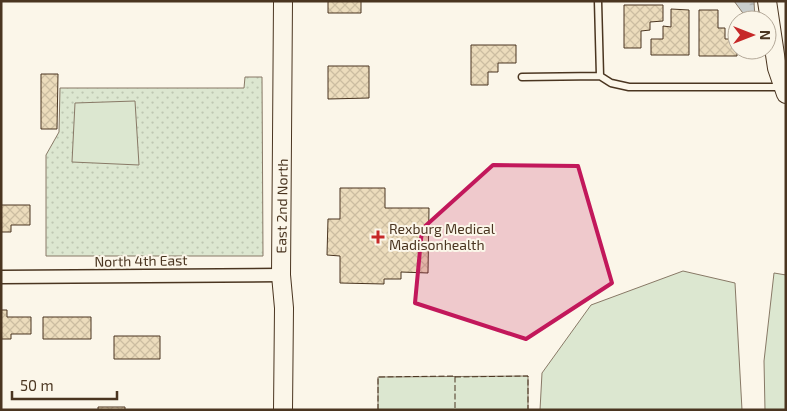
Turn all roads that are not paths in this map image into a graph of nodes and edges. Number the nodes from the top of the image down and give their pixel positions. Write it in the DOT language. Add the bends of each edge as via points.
graph roads {
  1 [pos="283,1"];
  2 [pos="598,1"];
  3 [pos="768,1"];
  4 [pos="600,76"];
  5 [pos="522,77"];
  6 [pos="784,90"];
  7 [pos="281,275"];
  8 [pos="1,277"];
  9 [pos="283,410"];
  1 -- 7 [label="street, East 2nd North"];
  2 -- 4 [label="lane"];
  3 -- 6 [label="street" via="775,59"];
  4 -- 5 [label="lane"];
  4 -- 6 [label="lane" via="611,83 629,87"];
  7 -- 8 [label="street, North 4th East"];
  7 -- 9 [label="street, East 2nd North" via="284,308"];
}
